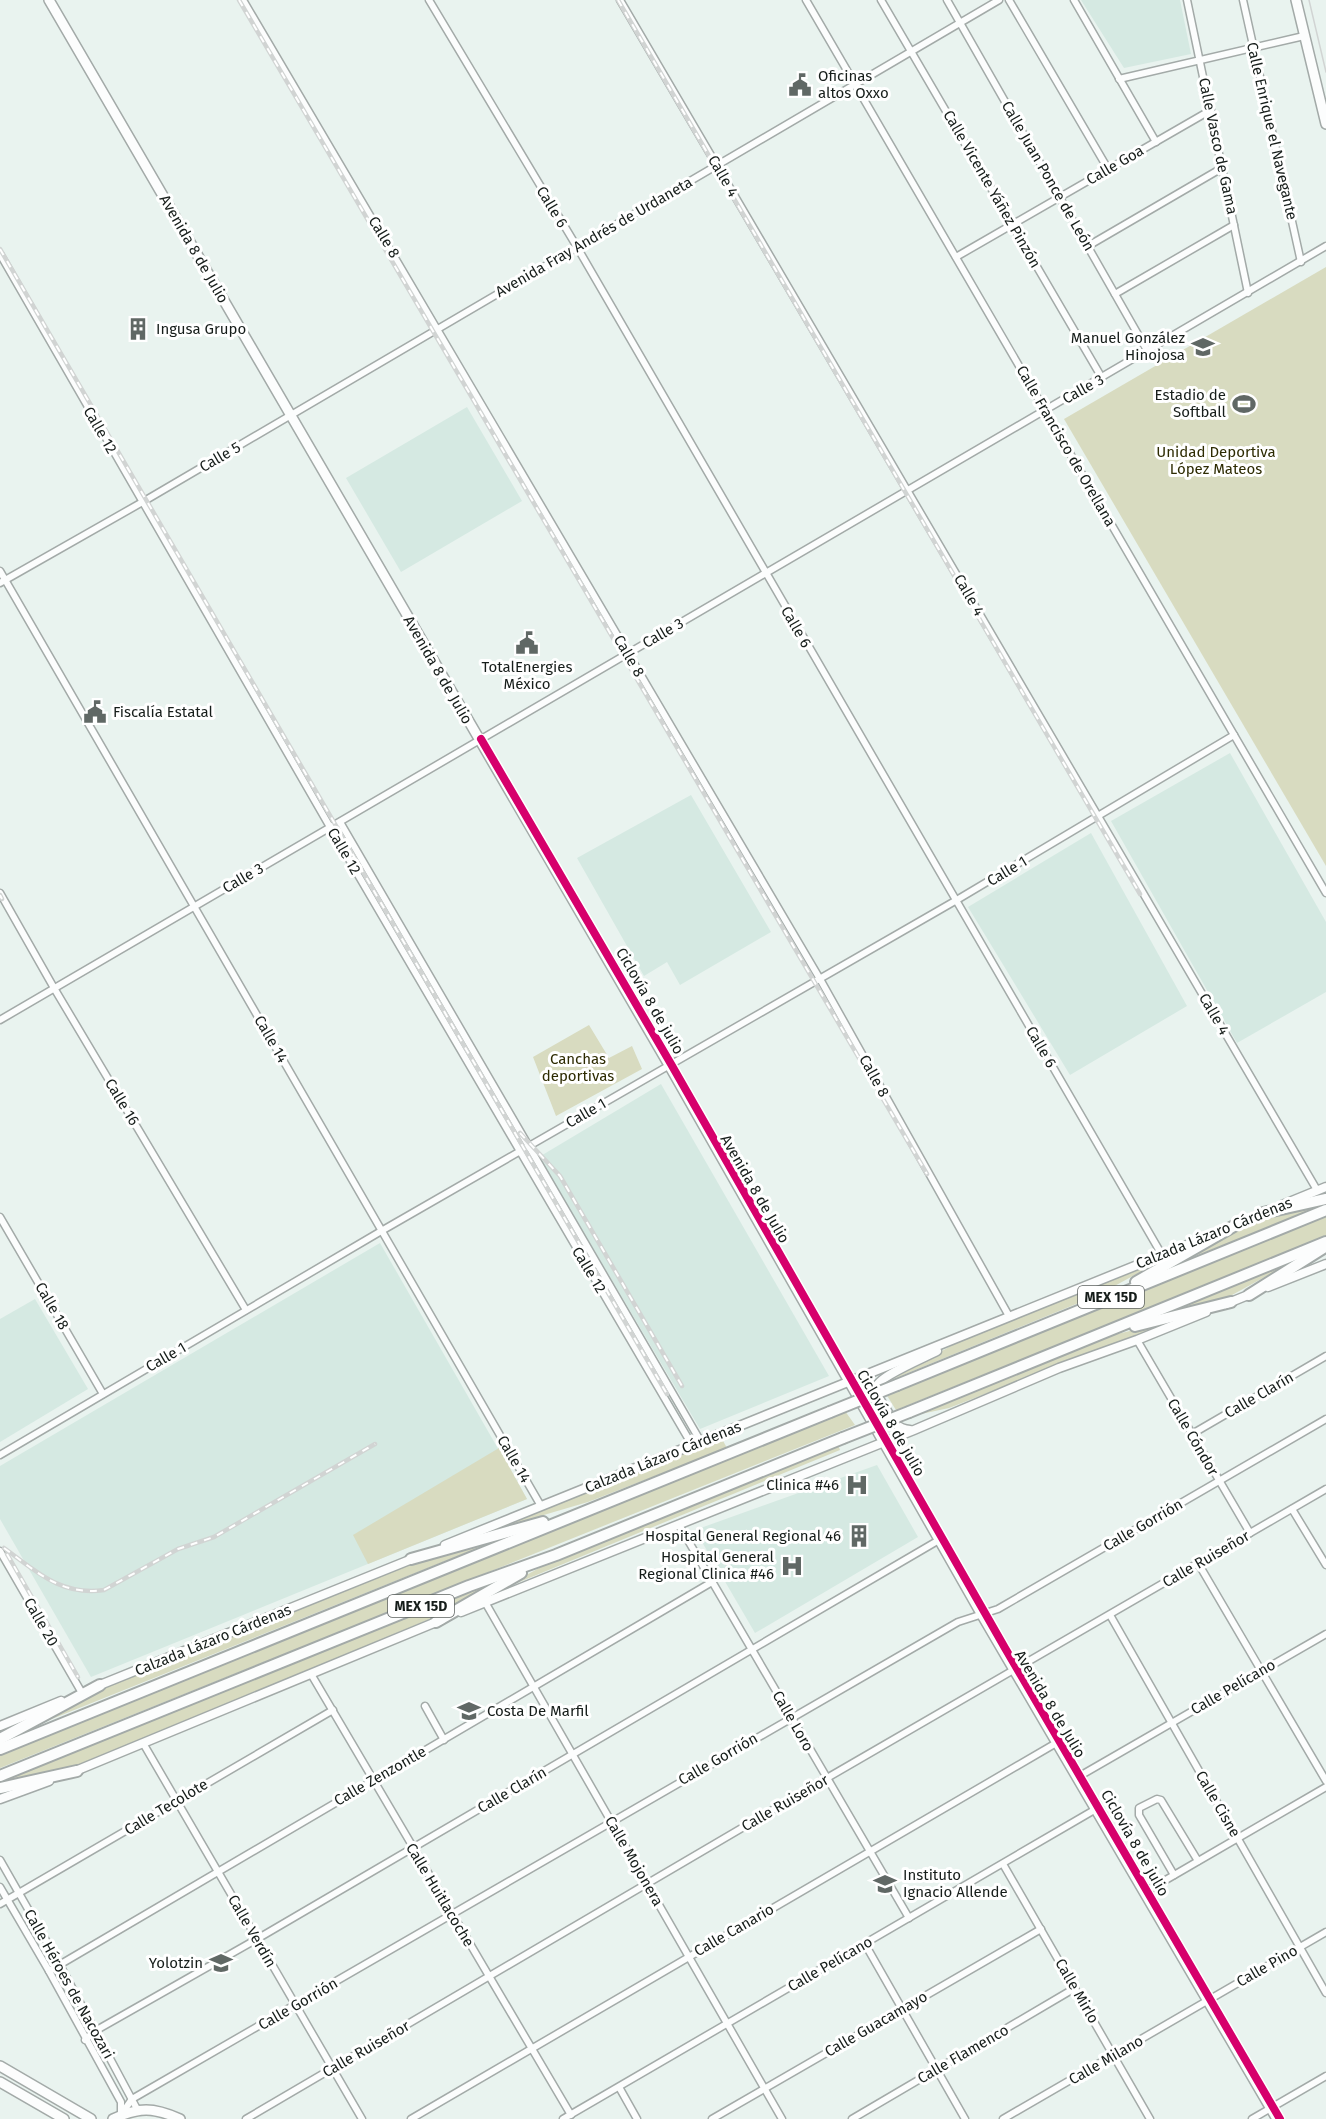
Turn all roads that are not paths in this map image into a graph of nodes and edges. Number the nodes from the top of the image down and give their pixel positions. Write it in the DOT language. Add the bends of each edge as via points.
graph roads {
  1 [pos="50,0"];
  2 [pos="243,0"];
  3 [pos="429,0"];
  4 [pos="620,0"];
  5 [pos="806,0"];
  6 [pos="881,0"];
  7 [pos="947,0"];
  8 [pos="999,0"];
  9 [pos="1009,0"];
  10 [pos="1074,0"];
  11 [pos="1187,0"];
  12 [pos="1243,0"];
  13 [pos="1296,0"];
  14 [pos="960,23"];
  15 [pos="1304,36"];
  16 [pos="1254,49"];
  17 [pos="911,51"];
  18 [pos="1200,61"];
  19 [pos="1119,80"];
  20 [pos="856,84"];
  21 [pos="1211,110"];
  22 [pos="1326,124"];
  23 [pos="1156,142"];
  24 [pos="718,166"];
  25 [pos="1222,168"];
  26 [pos="1108,169"];
  27 [pos="1060,197"];
  28 [pos="1012,225"];
  29 [pos="1234,225"];
  30 [pos="1088,246"];
  31 [pos="1326,246"];
  32 [pos="577,248"];
  33 [pos="0,254"];
  34 [pos="956,257"];
  35 [pos="1301,262"];
  36 [pos="1248,293"];
  37 [pos="1115,294"];
  38 [pos="438,329"];
  39 [pos="1148,351"];
  40 [pos="1102,378"];
  41 [pos="1045,410"];
  42 [pos="291,415"];
  43 [pos="908,491"];
  44 [pos="142,502"];
  45 [pos="0,571"];
  46 [pos="765,573"];
  47 [pos="2,581"];
  48 [pos="627,654"];
  49 [pos="1234,735"];
  50 [pos="479,740"];
  51 [pos="1099,816"];
  52 [pos="340,822"];
  53 [pos="330,828"];
  54 [pos="0,893"];
  55 [pos="1326,893"];
  56 [pos="955,902"];
  57 [pos="194,907"];
  58 [pos="820,979"];
  59 [pos="54,988"];
  60 [pos="0,1020"];
  61 [pos="669,1065"];
  62 [pos="529,1146"];
  63 [pos="519,1152"];
  64 [pos="1326,1187"];
  65 [pos="1317,1190"];
  66 [pos="1326,1199"];
  67 [pos="1326,1210"];
  68 [pos="1263,1213"];
  69 [pos="0,1217"];
  70 [pos="1234,1226"];
  71 [pos="383,1230"];
  72 [pos="1326,1242"];
  73 [pos="1326,1247"];
  74 [pos="1162,1255"];
  75 [pos="1326,1264"];
  76 [pos="1249,1295"];
  77 [pos="1102,1301"];
  78 [pos="1231,1302"];
  79 [pos="246,1310"];
  80 [pos="1009,1316"];
  81 [pos="971,1331"];
  82 [pos="1085,1340"];
  83 [pos="1137,1340"];
  84 [pos="1326,1356"];
  85 [pos="850,1382"];
  86 [pos="103,1394"];
  87 [pos="1326,1419"];
  88 [pos="915,1430"];
  89 [pos="1192,1434"];
  90 [pos="884,1442"];
  91 [pos="696,1444"];
  92 [pos="0,1455"];
  93 [pos="1219,1481"];
  94 [pos="1326,1489"];
  95 [pos="542,1506"];
  96 [pos="592,1508"];
  97 [pos="1292,1509"];
  98 [pos="679,1525"];
  99 [pos="1250,1533"];
  100 [pos="939,1540"];
  101 [pos="0,1551"];
  102 [pos="556,1555"];
  103 [pos="411,1559"];
  104 [pos="1198,1563"];
  105 [pos="1326,1565"];
  106 [pos="712,1582"];
  107 [pos="485,1602"];
  108 [pos="982,1615"];
  109 [pos="1110,1615"];
  110 [pos="436,1622"];
  111 [pos="1326,1634"];
  112 [pos="751,1649"];
  113 [pos="1015,1670"];
  114 [pos="1261,1670"];
  115 [pos="311,1674"];
  116 [pos="100,1685"];
  117 [pos="533,1686"];
  118 [pos="82,1693"];
  119 [pos="424,1706"];
  120 [pos="333,1710"];
  121 [pos="791,1717"];
  122 [pos="1172,1722"];
  123 [pos="0,1726"];
  124 [pos="0,1739"];
  125 [pos="444,1740"];
  126 [pos="1058,1742"];
  127 [pos="143,1743"];
  128 [pos="0,1749"];
  129 [pos="572,1754"];
  130 [pos="77,1771"];
  131 [pos="0,1776"];
  132 [pos="1078,1777"];
  133 [pos="827,1778"];
  134 [pos="373,1780"];
  135 [pos="1326,1781"];
  136 [pos="1326,1787"];
  137 [pos="0,1788"];
  138 [pos="0,1799"];
  139 [pos="177,1801"];
  140 [pos="1096,1809"];
  141 [pos="611,1822"];
  142 [pos="1238,1838"];
  143 [pos="413,1848"];
  144 [pos="869,1852"];
  145 [pos="0,1860"];
  146 [pos="1198,1861"];
  147 [pos="1003,1864"];
  148 [pos="217,1872"];
  149 [pos="1174,1875"];
  150 [pos="647,1884"];
  151 [pos="0,1887"];
  152 [pos="1145,1892"];
  153 [pos="19,1893"];
  154 [pos="8,1900"];
  155 [pos="0,1904"];
  156 [pos="452,1914"];
  157 [pos="909,1918"];
  158 [pos="1041,1929"];
  159 [pos="1326,1932"];
  160 [pos="256,1939"];
  161 [pos="864,1944"];
  162 [pos="1300,1947"];
  163 [pos="689,1956"];
  164 [pos="60,1965"];
  165 [pos="49,1971"];
  166 [pos="489,1976"];
  167 [pos="1075,1988"];
  168 [pos="1326,1993"];
  169 [pos="1209,2001"];
  170 [pos="295,2006"];
  171 [pos="902,2009"];
  172 [pos="728,2023"];
  173 [pos="95,2031"];
  174 [pos="85,2040"];
  175 [pos="531,2048"];
  176 [pos="1114,2056"];
  177 [pos="0,2066"];
  178 [pos="332,2068"];
  179 [pos="936,2069"];
  180 [pos="1326,2076"];
  181 [pos="2,2084"];
  182 [pos="619,2087"];
  183 [pos="765,2089"];
  184 [pos="132,2099"];
  185 [pos="1271,2108"];
  186 [pos="137,2109"];
  187 [pos="571,2115"];
  188 [pos="118,2118"];
  189 [pos="64,2119"];
  190 [pos="91,2119"];
  191 [pos="180,2119"];
  192 [pos="246,2119"];
  193 [pos="362,2119"];
  194 [pos="411,2119"];
  195 [pos="563,2119"];
  196 [pos="637,2119"];
  197 [pos="712,2119"];
  198 [pos="782,2119"];
  199 [pos="852,2119"];
  200 [pos="965,2119"];
  201 [pos="1003,2119"];
  202 [pos="1150,2119"];
  203 [pos="1252,2119"];
  204 [pos="1277,2119"];
  1 -- 42 [label="main road, Avenida 8 de Julio"];
  2 -- 38 [label="street, Calle 8"];
  3 -- 32 [label="street, Calle 6"];
  4 -- 24 [label="street, Calle 4"];
  5 -- 20 [label="street, Calle Francisco de Orellana"];
  6 -- 17 [label="street, Calle Vicente Yáñez Pinzón"];
  7 -- 14 [label="street, Calle Juan Ponce de León"];
  8 -- 14 [label="street, Avenida Fray Andrés de Urdaneta"];
  9 -- 26 [label="street"];
  10 -- 19 [label="street"];
  11 -- 18 [label="street, Calle Vasco de Gama"];
  12 -- 16 [label="street, Calle Enrique el Navegante"];
  13 -- 15 [label="main road"];
  14 -- 17 [label="street, Avenida Fray Andrés de Urdaneta"];
  14 -- 27 [label="street, Calle Juan Ponce de León"];
  15 -- 16 [label="street"];
  15 -- 22 [label="main road"];
  16 -- 18 [label="street"];
  16 -- 35 [label="street, Calle Enrique el Navegante"];
  17 -- 20 [label="street, Avenida Fray Andrés de Urdaneta"];
  17 -- 28 [label="street, Calle Vicente Yáñez Pinzón"];
  18 -- 19 [label="street"];
  18 -- 21 [label="street, Calle Vasco de Gama"];
  19 -- 23 [label="street"];
  20 -- 24 [label="street, Avenida Fray Andrés de Urdaneta"];
  20 -- 34 [label="street, Calle Francisco de Orellana"];
  21 -- 23 [label="street, Calle Goa"];
  21 -- 25 [label="street, Calle Vasco de Gama"];
  23 -- 26 [label="street, Calle Goa"];
  24 -- 32 [label="street, Avenida Fray Andrés de Urdaneta"];
  24 -- 43 [label="street, Calle 4"];
  25 -- 29 [label="street, Calle Vasco de Gama"];
  25 -- 30 [label="street"];
  26 -- 27 [label="street, Calle Goa"];
  27 -- 28 [label="street, Calle Goa"];
  27 -- 30 [label="street, Calle Juan Ponce de León"];
  28 -- 34 [label="street, Calle Goa"];
  28 -- 40 [label="street, Calle Vicente Yáñez Pinzón"];
  29 -- 36 [label="street, Calle Vasco de Gama"];
  29 -- 37 [label="street"];
  30 -- 37 [label="street, Calle Juan Ponce de León"];
  31 -- 35 [label="street, Calle 3"];
  32 -- 38 [label="street, Avenida Fray Andrés de Urdaneta"];
  32 -- 46 [label="street, Calle 6"];
  33 -- 44 [label="street, Calle 12"];
  34 -- 41 [label="street, Calle Francisco de Orellana"];
  35 -- 36 [label="street, Calle 3"];
  36 -- 39 [label="street, Calle 3"];
  37 -- 39 [label="street, Calle Juan Ponce de León"];
  38 -- 42 [label="street, Calle 5"];
  38 -- 48 [label="street, Calle 8"];
  39 -- 40 [label="street, Calle 3"];
  40 -- 41 [label="street, Calle 3"];
  41 -- 43 [label="street, Calle 3"];
  41 -- 49 [label="street, Calle Francisco de Orellana"];
  42 -- 44 [label="street, Calle 5"];
  42 -- 50 [label="main road, Avenida 8 de Julio"];
  43 -- 46 [label="street, Calle 3"];
  43 -- 51 [label="street, Calle 4"];
  44 -- 47 [label="street, Calle 5"];
  44 -- 53 [label="street, Calle 12"];
  45 -- 47 [label="street, Calle 14"];
  46 -- 48 [label="street, Calle 3"];
  46 -- 56 [label="street, Calle 6"];
  47 -- 57 [label="street, Calle 14"];
  48 -- 50 [label="street, Calle 3"];
  48 -- 58 [label="street, Calle 8"];
  49 -- 51 [label="street, Calle 1"];
  49 -- 55 [label="street, Calle Francisco de Orellana"];
  50 -- 52 [label="street, Calle 3"];
  50 -- 61 [label="main road, Avenida 8 de Julio"];
  51 -- 56 [label="street, Calle 1"];
  51 -- 65 [label="street, Calle 4"];
  52 -- 53 [label="street, Calle 3"];
  52 -- 62 [label="street, Calle 12"];
  53 -- 57 [label="street, Calle 3"];
  53 -- 63 [label="street, Calle 12"];
  54 -- 59 [label="street, Calle 16"];
  56 -- 58 [label="street, Calle 1"];
  56 -- 74 [label="street, Calle 6"];
  57 -- 59 [label="street, Calle 3"];
  57 -- 71 [label="street, Calle 14"];
  58 -- 61 [label="street, Calle 1"];
  58 -- 80 [label="street, Calle 8"];
  59 -- 60 [label="street, Calle 3"];
  59 -- 79 [label="street, Calle 16"];
  61 -- 62 [label="street, Calle 1"];
  61 -- 85 [label="main road, Avenida 8 de Julio"];
  62 -- 63 [label="street, Calle 1"];
  62 -- 91 [label="street, Calle 12"];
  63 -- 71 [label="street, Calle 1"];
  63 -- 91 [label="street, Calle 12"];
  64 -- 65 [label="main road, Calzada Lázaro Cárdenas"];
  65 -- 68 [label="main road, Calzada Lázaro Cárdenas"];
  66 -- 68 [label="highway"];
  67 -- 77 [label="highway, Calzada Lázaro Cárdenas / MEX 15D"];
  68 -- 70 [label="main road, Calzada Lázaro Cárdenas"];
  69 -- 86 [label="street, Calle 18"];
  70 -- 74 [label="main road, Calzada Lázaro Cárdenas"];
  70 -- 77 [label="highway"];
  71 -- 79 [label="street, Calle 1"];
  71 -- 95 [label="street, Calle 14"];
  72 -- 82 [label="highway, MEX 15D"];
  73 -- 76 [label="highway"];
  74 -- 80 [label="main road, Calzada Lázaro Cárdenas"];
  75 -- 76 [label="main road"];
  76 -- 78 [label="main road"];
  77 -- 96 [label="highway, Calzada Lázaro Cárdenas / MEX 15D, bridge"];
  78 -- 82 [label="highway"];
  78 -- 83 [label="main road"];
  79 -- 86 [label="street, Calle 1"];
  80 -- 81 [label="main road, Calzada Lázaro Cárdenas"];
  81 -- 85 [label="main road, Calzada Lázaro Cárdenas"];
  81 -- 88 [label="main road" via="879,1381 876,1391 894,1424"];
  82 -- 102 [label="highway, MEX 15D, bridge"];
  83 -- 88 [label="main road" via="1059,1368"];
  83 -- 89 [label="street, Calle Cóndor"];
  84 -- 89 [label="street, Calle Clarín"];
  85 -- 90 [label="main road, Avenida 8 de Julio"];
  85 -- 91 [label="main road, Calzada Lázaro Cárdenas"];
  86 -- 92 [label="street, Calle 1"];
  87 -- 93 [label="street, Calle Gorrión"];
  88 -- 90 [label="main road"];
  89 -- 93 [label="street, Calle Cóndor"];
  90 -- 98 [label="main road"];
  90 -- 100 [label="main road, Avenida 8 de Julio"];
  91 -- 95 [label="main road, Calzada Lázaro Cárdenas"];
  93 -- 99 [label="street, Calle Cóndor"];
  93 -- 108 [label="street, Calle Gorrión"];
  94 -- 97 [label="street, Calle Ruiseñor"];
  95 -- 103 [label="main road, Calzada Lázaro Cárdenas"];
  96 -- 103 [label="highway"];
  96 -- 128 [label="highway, Calzada Lázaro Cárdenas / MEX 15D"];
  97 -- 99 [label="street, Calle Ruiseñor"];
  97 -- 105 [label="street"];
  98 -- 106 [label="street, Calle Loro"];
  98 -- 107 [label="main road"];
  99 -- 104 [label="street, Calle Ruiseñor"];
  100 -- 108 [label="main road, Avenida 8 de Julio"];
  100 -- 112 [label="street, Calle Clarín"];
  101 -- 118 [label="street, Calle 20"];
  102 -- 110 [label="highway"];
  102 -- 131 [label="highway, MEX 15D" via="447,1595"];
  103 -- 116 [label="main road, Calzada Lázaro Cárdenas"];
  104 -- 109 [label="street, Calle Ruiseñor"];
  104 -- 114 [label="street"];
  106 -- 112 [label="street, Calle Loro"];
  106 -- 117 [label="street, Calle Zenzontle"];
  107 -- 110 [label="main road"];
  107 -- 117 [label="street, Calle Mojonera"];
  108 -- 113 [label="main road, Avenida 8 de Julio"];
  108 -- 121 [label="street, Calle Gorrión" via="958,1622"];
  109 -- 113 [label="street, Calle Ruiseñor"];
  109 -- 122 [label="street, Calle Cisne"];
  110 -- 115 [label="main road"];
  111 -- 114 [label="street, Calle Pelícano"];
  112 -- 121 [label="street, Calle Loro"];
  112 -- 129 [label="street, Calle Clarín"];
  113 -- 126 [label="main road, Avenida 8 de Julio"];
  113 -- 133 [label="street, Calle Ruiseñor"];
  114 -- 122 [label="street, Calle Pelícano"];
  114 -- 135 [label="street"];
  115 -- 120 [label="street, Calle Huitlacoche"];
  115 -- 127 [label="main road"];
  116 -- 118 [label="main road, Calzada Lázaro Cárdenas"];
  116 -- 124 [label="highway"];
  117 -- 125 [label="street, Calle Zenzontle"];
  117 -- 129 [label="street, Calle Mojonera"];
  118 -- 123 [label="main road, Calzada Lázaro Cárdenas"];
  119 -- 125 [label="street"];
  120 -- 134 [label="street, Calle Huitlacoche"];
  120 -- 139 [label="street, Calle Tecolote"];
  121 -- 133 [label="street, Calle Loro"];
  121 -- 141 [label="street, Calle Gorrión"];
  122 -- 132 [label="street, Calle Pelícano"];
  122 -- 142 [label="street, Calle Cisne"];
  125 -- 134 [label="street, Calle Zenzontle"];
  126 -- 132 [label="main road, Avenida 8 de Julio"];
  126 -- 144 [label="street, Calle Canario"];
  127 -- 130 [label="main road"];
  127 -- 139 [label="street, Calle Verdín"];
  129 -- 141 [label="street, Calle Mojonera"];
  129 -- 143 [label="street, Calle Clarín"];
  130 -- 137 [label="highway"];
  130 -- 138 [label="main road"];
  132 -- 140 [label="main road, Avenida 8 de Julio"];
  133 -- 144 [label="street, Calle Loro"];
  133 -- 150 [label="street, Calle Ruiseñor"];
  134 -- 143 [label="street, Calle Huitlacoche"];
  134 -- 148 [label="street, Calle Zenzontle"];
  136 -- 142 [label="street"];
  139 -- 148 [label="street, Calle Verdín"];
  139 -- 153 [label="street, Calle Tecolote"];
  140 -- 147 [label="street, Calle Pelícano"];
  140 -- 152 [label="main road, Avenida 8 de Julio"];
  141 -- 150 [label="street, Calle Mojonera"];
  141 -- 156 [label="street, Calle Gorrión"];
  142 -- 146 [label="street"];
  142 -- 162 [label="street, Calle Cisne"];
  143 -- 156 [label="street, Calle Huitlacoche"];
  143 -- 160 [label="street, Calle Clarín"];
  144 -- 157 [label="street, Calle Loro"];
  144 -- 163 [label="street, Calle Canario"];
  145 -- 153 [label="street, Calle Héroes de Nacozari"];
  146 -- 149 [label="street"];
  146 -- 149 [label="street" via="1161,1800 1157,1798 1139,1808 1139,1815"];
  147 -- 157 [label="street, Calle Pelícano"];
  147 -- 158 [label="street, Calle Mirlo"];
  148 -- 160 [label="street, Calle Verdín"];
  148 -- 164 [label="street, Calle Zenzontle"];
  149 -- 152 [label="street"];
  150 -- 163 [label="street, Calle Mojonera"];
  150 -- 166 [label="street, Calle Ruiseñor"];
  151 -- 154 [label="street, Calle Héroes de Nacozari"];
  152 -- 169 [label="main road, Avenida 8 de Julio"];
  153 -- 154 [label="street, Calle Tecolote"];
  153 -- 164 [label="street, Calle Héroes de Nacozari"];
  154 -- 155 [label="street, Calle Tecolote"];
  154 -- 165 [label="street, Calle Héroes de Nacozari"];
  156 -- 166 [label="street, Calle Huitlacoche"];
  156 -- 170 [label="street, Calle Gorrión"];
  157 -- 161 [label="street, Calle Pelícano"];
  158 -- 167 [label="street, Calle Mirlo"];
  158 -- 171 [label="street, Calle Guacamayo"];
  159 -- 162 [label="street, Calle Pino"];
  160 -- 170 [label="street, Calle Verdín"];
  160 -- 173 [label="street, Calle Clarín"];
  161 -- 171 [label="street"];
  161 -- 172 [label="street, Calle Pelícano"];
  162 -- 168 [label="street, Calle Cisne"];
  162 -- 169 [label="street, Calle Pino"];
  163 -- 172 [label="street, Calle Mojonera"];
  163 -- 175 [label="street, Calle Canario"];
  164 -- 165 [label="street, Calle Zenzontle"];
  164 -- 173 [label="street, Calle Héroes de Nacozari"];
  165 -- 174 [label="street, Calle Héroes de Nacozari"];
  166 -- 175 [label="street, Calle Huitlacoche"];
  166 -- 178 [label="street, Calle Ruiseñor"];
  167 -- 176 [label="street, Calle Mirlo"];
  167 -- 179 [label="street, Calle Flamenco"];
  169 -- 176 [label="street, Calle Milano"];
  169 -- 185 [label="main road, Avenida 8 de Julio"];
  170 -- 178 [label="street, Calle Verdín"];
  170 -- 184 [label="street, Calle Gorrión"];
  171 -- 179 [label="street"];
  171 -- 183 [label="street, Calle Guacamayo"];
  172 -- 182 [label="street, Calle Pelícano"];
  172 -- 183 [label="street, Calle Mojonera"];
  173 -- 174 [label="street, Calle Clarín"];
  173 -- 184 [label="street, Calle Héroes de Nacozari"];
  174 -- 188 [label="street, Calle Héroes de Nacozari" via="121,2102"];
  175 -- 187 [label="street, Calle Huitlacoche"];
  175 -- 194 [label="street, Calle Canario"];
  176 -- 201 [label="street, Calle Milano"];
  176 -- 202 [label="street, Calle Mirlo"];
  177 -- 190 [label="main road"];
  178 -- 192 [label="street, Calle Ruiseñor"];
  178 -- 193 [label="street, Calle Verdín"];
  179 -- 199 [label="street, Calle Flamenco"];
  179 -- 200 [label="street"];
  180 -- 185 [label="street"];
  181 -- 189 [label="main road"];
  182 -- 187 [label="street, Calle Pelícano"];
  182 -- 196 [label="street"];
  183 -- 197 [label="street, Calle Guacamayo"];
  183 -- 198 [label="street, Calle Mojonera"];
  184 -- 186 [label="street, Calle Héroes de Nacozari"];
  184 -- 188 [label="street, Calle Gorrión"];
  185 -- 203 [label="street"];
  185 -- 204 [label="main road, Avenida 8 de Julio"];
  186 -- 188 [label="main road"];
  186 -- 191 [label="main road" via="151,2109"];
  187 -- 195 [label="street, Calle Pelícano"];
}
